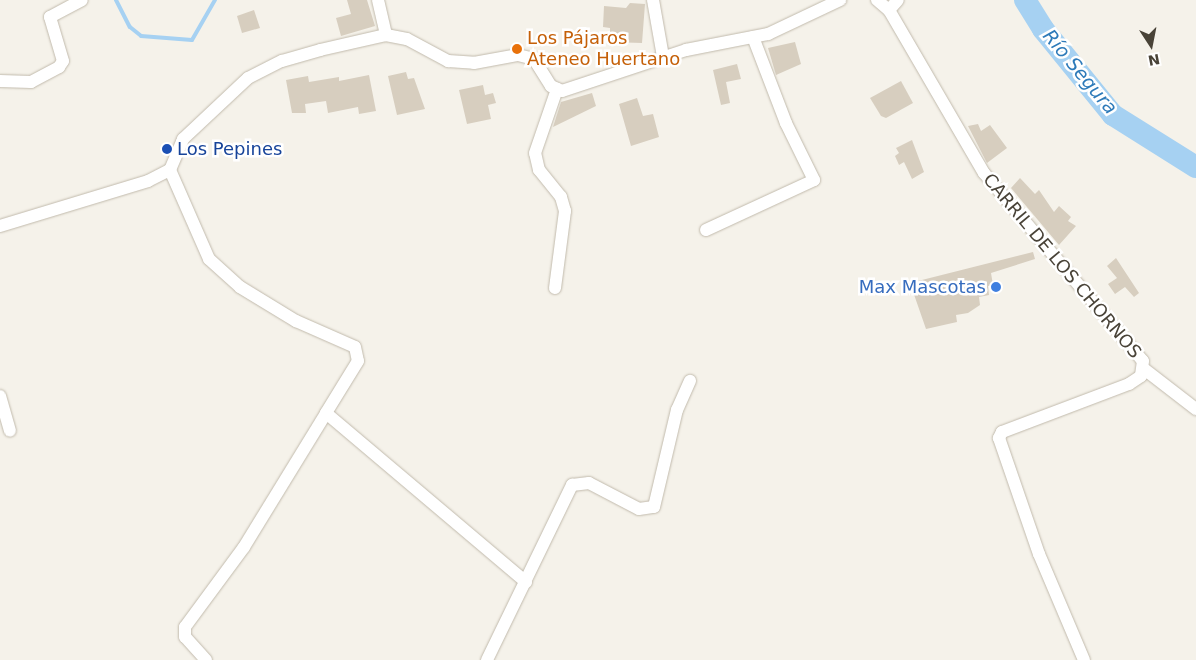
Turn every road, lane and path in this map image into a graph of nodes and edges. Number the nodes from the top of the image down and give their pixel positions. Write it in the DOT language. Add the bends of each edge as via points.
graph roads {
  1 [pos="82,0"];
  2 [pos="378,0"];
  3 [pos="653,0"];
  4 [pos="840,0"];
  5 [pos="878,0"];
  6 [pos="898,0"];
  7 [pos="888,10"];
  8 [pos="386,34"];
  9 [pos="753,37"];
  10 [pos="663,57"];
  11 [pos="0,81"];
  12 [pos="557,89"];
  13 [pos="170,170"];
  14 [pos="0,226"];
  15 [pos="706,230"];
  16 [pos="555,288"];
  17 [pos="1144,368"];
  18 [pos="690,381"];
  19 [pos="0,396"];
  20 [pos="1196,409"];
  21 [pos="326,413"];
  22 [pos="10,431"];
  23 [pos="526,582"];
  24 [pos="206,660"];
  25 [pos="487,660"];
  26 [pos="1084,660"];
  1 -- 11 [label="street" via="50,17 63,61 59,67 31,82"];
  2 -- 8 [label="street"];
  3 -- 10 [label="street"];
  4 -- 9 [label="street" via="784,29"];
  5 -- 7 [label="street, CARRIL DE LOS CHORNOS"];
  6 -- 7 [label="street"];
  7 -- 17 [label="street, CARRIL DE LOS CHORNOS" via="984,173 1136,350"];
  8 -- 12 [label="street" via="408,39 448,61 474,63 527,56 538,62"];
  8 -- 13 [label="street" via="282,61 248,78 184,139"];
  9 -- 10 [label="street"];
  9 -- 15 [label="street" via="786,123 814,180"];
  10 -- 12 [label="street" via="569,90"];
  12 -- 16 [label="street" via="536,153 539,170 560,197 565,210"];
  13 -- 14 [label="street" via="148,181"];
  13 -- 21 [label="street" via="209,259 240,287 296,321 355,347 358,361"];
  17 -- 20 [label="street"];
  17 -- 26 [label="street, CARRIL DE LOS CHORNOS" via="1141,376 1129,384 1002,432 999,438 1039,554"];
  18 -- 23 [label="street" via="677,410 654,507 639,509 589,483 572,485"];
  19 -- 22 [label="street"];
  21 -- 23 [label="street"];
  21 -- 24 [label="street" via="244,547 184,627 185,637"];
  23 -- 25 [label="street"];
}
